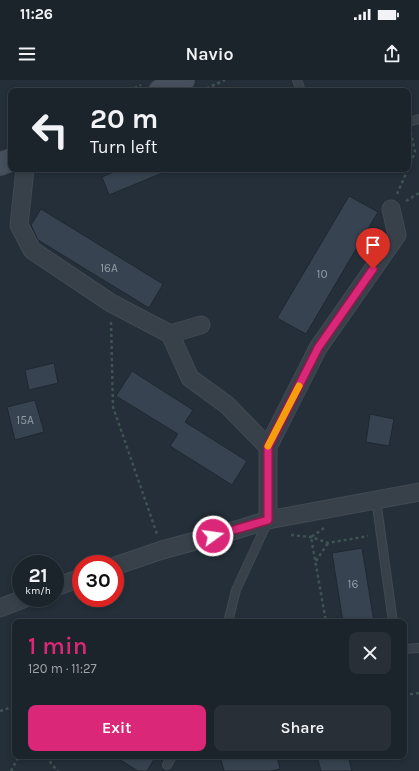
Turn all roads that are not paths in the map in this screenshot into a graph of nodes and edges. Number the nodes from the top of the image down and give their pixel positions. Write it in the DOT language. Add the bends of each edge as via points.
graph roads {
  1 [pos="183,80"];
  2 [pos="166,88"];
  3 [pos="25,172"];
  4 [pos="391,209"];
  5 [pos="201,325"];
  6 [pos="170,334"];
  7 [pos="268,447"];
  8 [pos="419,492"];
  9 [pos="376,499"];
  10 [pos="265,528"];
  11 [pos="124,563"];
  12 [pos="12,603"];
  13 [pos="0,608"];
  14 [pos="229,619"];
  15 [pos="393,619"];
  16 [pos="419,648"];
  17 [pos="407,649"];
  18 [pos="170,759"];
  19 [pos="167,764"];
  1 -- 2 [label="main road"];
  3 -- 6 [label="street" via="19,225 32,250 111,303"];
  4 -- 7 [label="street" via="397,235 318,348"];
  5 -- 6 [label="street"];
  6 -- 7 [label="street" via="190,378 227,405"];
  7 -- 10 [label="street"];
  8 -- 9 [label="street"];
  9 -- 10 [label="street"];
  9 -- 15 [label="lane"];
  10 -- 11 [label="street" via="236,530"];
  10 -- 14 [label="lane" via="236,590"];
  12 -- 13 [label="street"];
  16 -- 17 [label="lane"];
  18 -- 19 [label="lane"];
}
